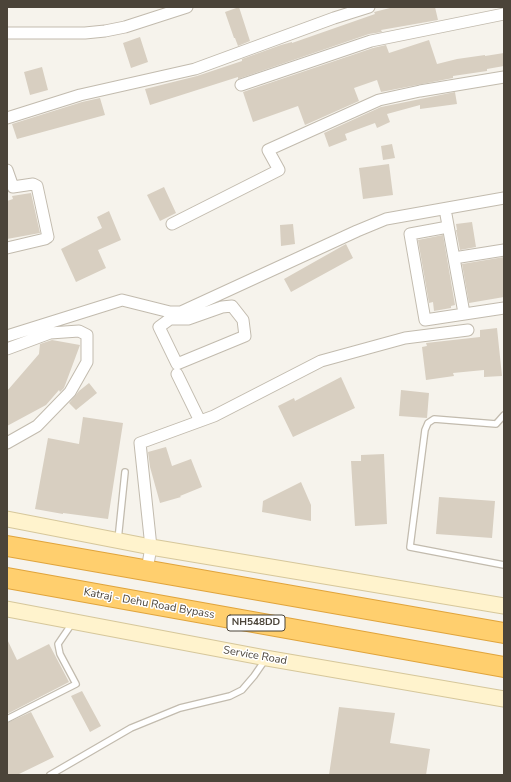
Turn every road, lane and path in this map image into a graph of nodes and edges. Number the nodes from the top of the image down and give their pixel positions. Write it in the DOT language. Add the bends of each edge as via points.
graph roads {
  1 [pos="187,7"];
  2 [pos="369,7"];
  3 [pos="504,14"];
  4 [pos="7,33"];
  5 [pos="504,77"];
  6 [pos="241,85"];
  7 [pos="7,118"];
  8 [pos="7,170"];
  9 [pos="504,198"];
  10 [pos="445,209"];
  11 [pos="172,224"];
  12 [pos="448,226"];
  13 [pos="7,248"];
  14 [pos="504,250"];
  15 [pos="454,258"];
  16 [pos="504,308"];
  17 [pos="464,313"];
  18 [pos="170,316"];
  19 [pos="468,330"];
  20 [pos="7,336"];
  21 [pos="7,350"];
  22 [pos="177,374"];
  23 [pos="504,415"];
  24 [pos="200,421"];
  25 [pos="7,443"];
  26 [pos="125,472"];
  27 [pos="7,519"];
  28 [pos="118,540"];
  29 [pos="7,546"];
  30 [pos="150,547"];
  31 [pos="504,565"];
  32 [pos="147,570"];
  33 [pos="7,578"];
  34 [pos="504,606"];
  35 [pos="7,609"];
  36 [pos="73,622"];
  37 [pos="504,633"];
  38 [pos="266,658"];
  39 [pos="504,667"];
  40 [pos="504,699"];
  41 [pos="7,719"];
  42 [pos="50,775"];
  1 -- 4 [label="street" via="105,31"];
  2 -- 7 [label="street" via="195,69 80,95"];
  3 -- 6 [label="street" via="371,41"];
  5 -- 11 [label="street" via="420,91 372,103 268,150 279,170"];
  8 -- 13 [label="street" via="13,187 35,184 48,235 45,239"];
  9 -- 10 [label="street"];
  10 -- 12 [label="street"];
  10 -- 18 [label="street" via="386,220 350,234"];
  12 -- 15 [label="street"];
  12 -- 17 [label="street" via="410,234 425,320"];
  14 -- 15 [label="street"];
  15 -- 17 [label="street"];
  16 -- 17 [label="street"];
  18 -- 18 [label="street" via="159,327 177,364 245,336 242,320 232,306 188,319"];
  18 -- 20 [label="street" via="122,300"];
  19 -- 24 [label="street" via="405,338 322,361"];
  21 -- 25 [label="street" via="50,333 79,331 86,336 87,362 70,392 37,426"];
  22 -- 24 [label="street"];
  23 -- 31 [label="lane" via="496,424 434,419 428,423 410,547"];
  24 -- 30 [label="street" via="140,443"];
  26 -- 28 [label="lane"];
  27 -- 28 [label="street"];
  28 -- 30 [label="street"];
  29 -- 32 [label="highway"];
  30 -- 32 [label="street"];
  30 -- 34 [label="street"];
  32 -- 37 [label="highway"];
  33 -- 39 [label="highway, Katraj - Dehu Road Bypass / NH548DD"];
  35 -- 36 [label="street, Service Road"];
  36 -- 38 [label="street, Service Road"];
  36 -- 41 [label="lane" via="58,644 60,654 76,684"];
  38 -- 40 [label="street, Service Road"];
  38 -- 42 [label="lane" via="242,690 230,696 180,708 131,728"];
}
